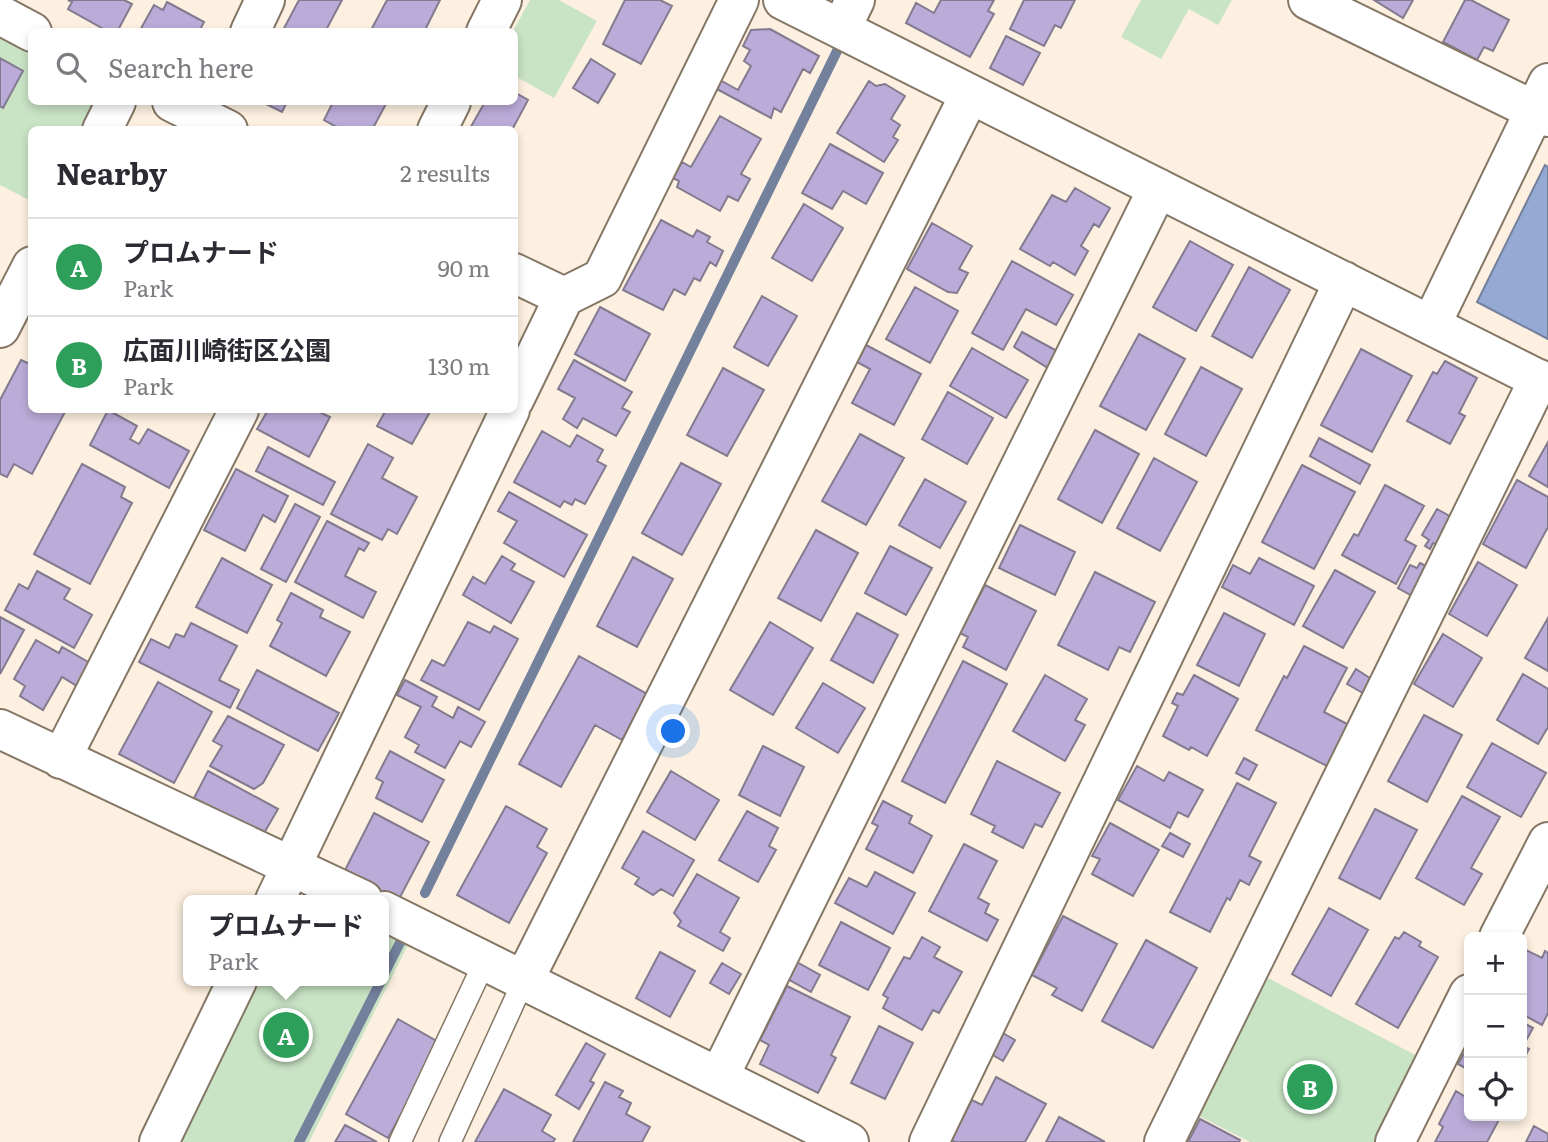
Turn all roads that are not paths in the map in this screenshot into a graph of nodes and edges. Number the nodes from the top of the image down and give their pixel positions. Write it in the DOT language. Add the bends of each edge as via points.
graph roads {
  1 [pos="265,0"];
  2 [pos="502,0"];
  3 [pos="739,0"];
  4 [pos="783,0"];
  5 [pos="1325,4"];
  6 [pos="848,15"];
  7 [pos="252,28"];
  8 [pos="488,28"];
  9 [pos="970,94"];
  10 [pos="1544,104"];
  11 [pos="114,105"];
  12 [pos="181,105"];
  13 [pos="450,105"];
  14 [pos="218,117"];
  15 [pos="104,126"];
  16 [pos="439,126"];
  17 [pos="1158,188"];
  18 [pos="28,275"];
  19 [pos="518,275"];
  20 [pos="1344,281"];
  21 [pos="564,297"];
  22 [pos="1431,325"];
  23 [pos="0,328"];
  24 [pos="1544,382"];
  25 [pos="518,392"];
  26 [pos="237,413"];
  27 [pos="509,413"];
  28 [pos="0,729"];
  29 [pos="61,759"];
  30 [pos="1548,842"];
  31 [pos="292,865"];
  32 [pos="277,895"];
  33 [pos="353,895"];
  34 [pos="389,913"];
  35 [pos="1502,932"];
  36 [pos="485,961"];
  37 [pos="524,980"];
  38 [pos="235,986"];
  39 [pos="1468,995"];
  40 [pos="719,1077"];
  41 [pos="159,1142"];
  42 [pos="400,1142"];
  43 [pos="450,1142"];
  44 [pos="849,1142"];
  45 [pos="929,1142"];
  46 [pos="1164,1142"];
  47 [pos="1395,1142"];
  1 -- 7 [label="street"];
  2 -- 8 [label="street"];
  3 -- 21 [label="street" via="601,278"];
  4 -- 6 [label="street"];
  5 -- 10 [label="street"];
  6 -- 9 [label="street"];
  9 -- 17 [label="street"];
  9 -- 37 [label="street"];
  10 -- 22 [label="street"];
  11 -- 15 [label="street"];
  12 -- 14 [label="street"];
  13 -- 16 [label="street"];
  17 -- 20 [label="street"];
  17 -- 40 [label="street"];
  18 -- 23 [label="street"];
  19 -- 21 [label="street"];
  20 -- 22 [label="street"];
  20 -- 45 [label="street"];
  21 -- 25 [label="street"];
  22 -- 24 [label="street"];
  24 -- 46 [label="street"];
  26 -- 29 [label="street"];
  27 -- 31 [label="street"];
  28 -- 29 [label="street"];
  29 -- 31 [label="street"];
  30 -- 35 [label="street"];
  31 -- 32 [label="street"];
  31 -- 33 [label="street"];
  34 -- 36 [label="street"];
  36 -- 37 [label="street"];
  36 -- 42 [label="lane"];
  37 -- 40 [label="street"];
  37 -- 43 [label="lane"];
  38 -- 41 [label="street"];
  39 -- 47 [label="street"];
  40 -- 44 [label="street"];
}
